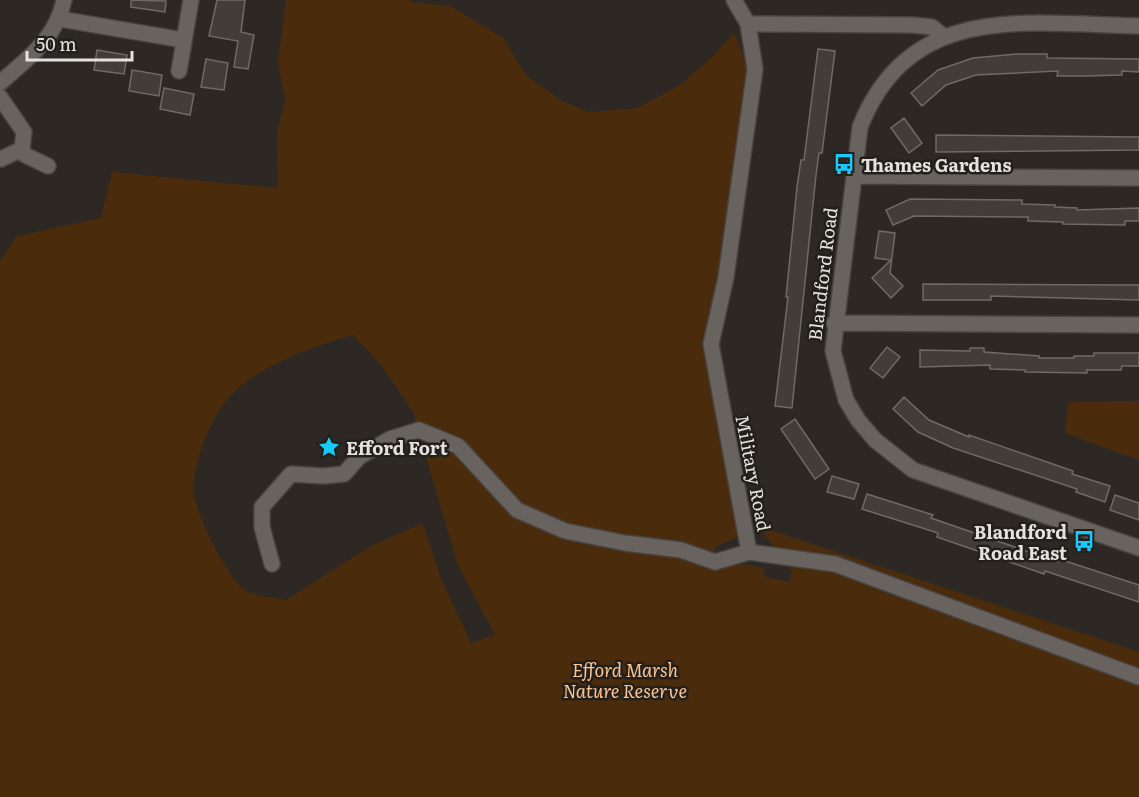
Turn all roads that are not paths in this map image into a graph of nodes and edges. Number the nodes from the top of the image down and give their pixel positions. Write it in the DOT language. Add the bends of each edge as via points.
graph roads {
  1 [pos="64,0"];
  2 [pos="191,0"];
  3 [pos="734,0"];
  4 [pos="60,19"];
  5 [pos="748,24"];
  6 [pos="1139,27"];
  7 [pos="943,36"];
  8 [pos="183,40"];
  9 [pos="179,71"];
  10 [pos="0,83"];
  11 [pos="0,97"];
  12 [pos="22,149"];
  13 [pos="1,159"];
  14 [pos="48,166"];
  15 [pos="854,176"];
  16 [pos="1139,178"];
  17 [pos="834,323"];
  18 [pos="1139,325"];
  19 [pos="1139,548"];
  20 [pos="749,552"];
  21 [pos="272,564"];
  22 [pos="1139,677"];
  1 -- 4 [label="street"];
  2 -- 8 [label="street"];
  3 -- 5 [label="street, Military Road"];
  4 -- 8 [label="street"];
  4 -- 10 [label="street" via="46,42"];
  5 -- 7 [label="street" via="912,25 932,27"];
  5 -- 20 [label="street, Military Road" via="755,69 726,278 711,344"];
  6 -- 7 [label="street, Blandford Road" via="1011,24"];
  7 -- 15 [label="street, Blandford Road" via="916,51 890,75 870,102 860,127"];
  8 -- 9 [label="street"];
  11 -- 12 [label="street" via="24,132"];
  12 -- 13 [label="street"];
  12 -- 14 [label="street" via="25,155"];
  15 -- 16 [label="street"];
  15 -- 17 [label="street, Blandford Road"];
  17 -- 18 [label="street"];
  17 -- 19 [label="street, Blandford Road" via="833,351 846,400 875,440 900,461 913,470"];
  20 -- 21 [label="street" via="715,562 681,550 565,531 517,510 458,446 419,430 374,448 359,457 344,474 291,474 262,507 262,527"];
  20 -- 22 [label="street, Military Road" via="835,564"];
}
